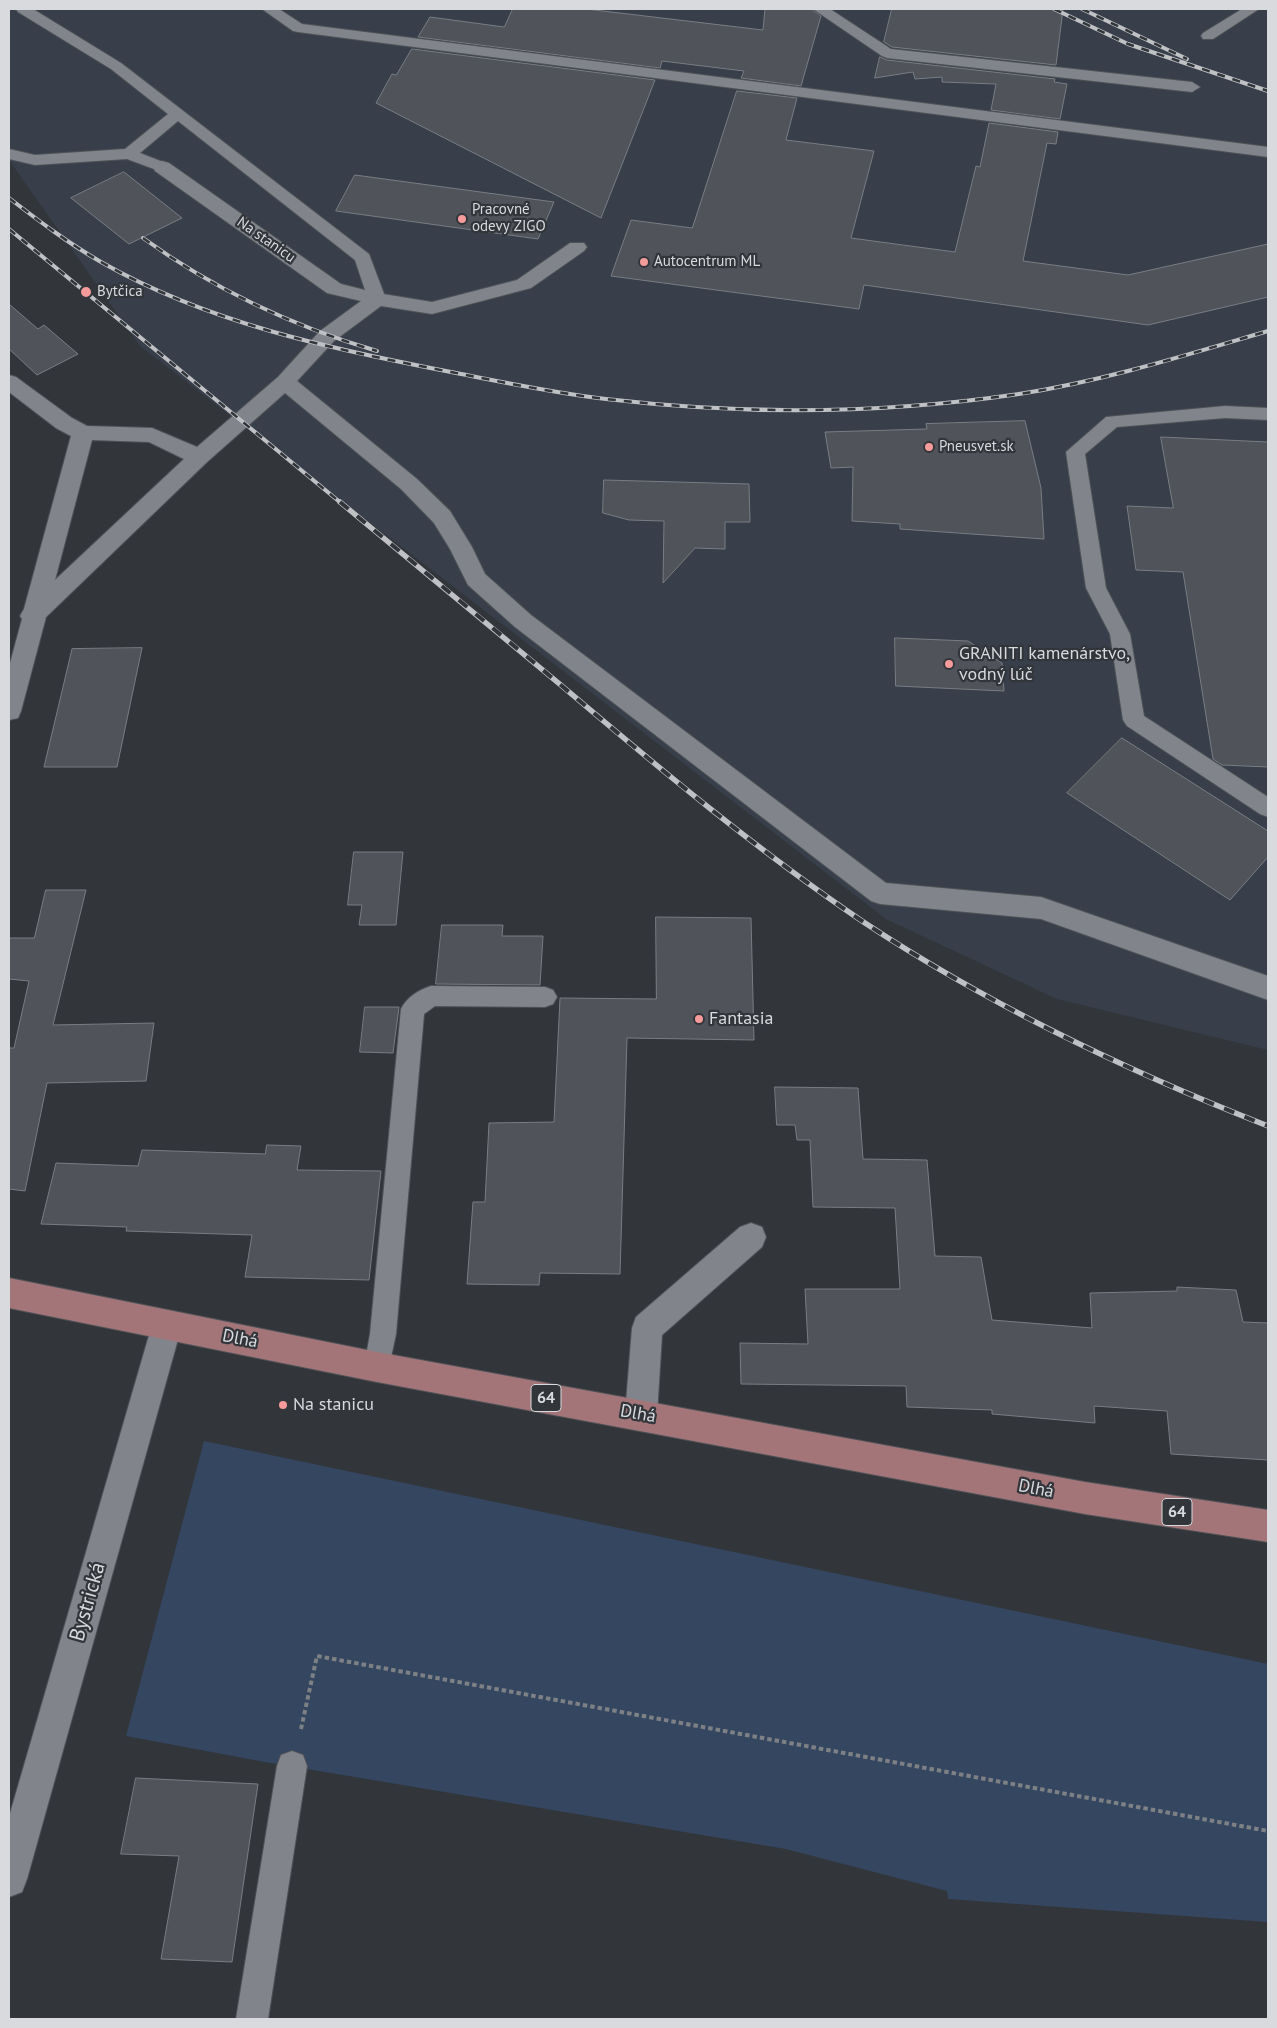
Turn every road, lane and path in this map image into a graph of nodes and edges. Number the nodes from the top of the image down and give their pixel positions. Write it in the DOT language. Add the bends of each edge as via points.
graph roads {
  1 [pos="23,9"];
  2 [pos="269,9"];
  3 [pos="820,9"];
  4 [pos="1252,9"];
  5 [pos="1208,36"];
  6 [pos="1192,87"];
  7 [pos="176,114"];
  8 [pos="1268,152"];
  9 [pos="9,154"];
  10 [pos="129,154"];
  11 [pos="162,167"];
  12 [pos="577,246"];
  13 [pos="377,299"];
  14 [pos="9,382"];
  15 [pos="285,382"];
  16 [pos="1268,414"];
  17 [pos="83,432"];
  18 [pos="200,457"];
  19 [pos="32,616"];
  20 [pos="9,711"];
  21 [pos="1268,808"];
  22 [pos="1268,988"];
  23 [pos="545,997"];
  24 [pos="751,1237"];
  25 [pos="9,1294"];
  26 [pos="167,1325"];
  27 [pos="377,1367"];
  28 [pos="641,1415"];
  29 [pos="1268,1526"];
  30 [pos="292,1766"];
  31 [pos="1268,1831"];
  32 [pos="9,1879"];
  33 [pos="252,2019"];
  1 -- 7 [label="lane" via="116,66"];
  2 -- 8 [label="lane" via="298,28"];
  3 -- 6 [label="lane" via="888,53"];
  4 -- 5 [label="lane"];
  7 -- 10 [label="lane"];
  7 -- 13 [label="lane" via="364,258"];
  9 -- 10 [label="lane" via="35,160"];
  10 -- 11 [label="lane"];
  11 -- 13 [label="street, Na stanicu" via="334,288"];
  12 -- 13 [label="street, Na stanicu" via="524,284 432,308"];
  13 -- 15 [label="street" via="327,336"];
  14 -- 17 [label="street" via="64,423"];
  15 -- 18 [label="street"];
  15 -- 22 [label="street" via="409,484 442,517 476,579 523,621 880,894 1041,908"];
  16 -- 21 [label="lane" via="1224,412 1112,421 1075,452 1096,588 1120,634 1134,720"];
  17 -- 18 [label="street" via="152,435"];
  17 -- 19 [label="street"];
  18 -- 19 [label="street"];
  19 -- 20 [label="street"];
  23 -- 27 [label="lane" via="431,996 413,1009 383,1334"];
  24 -- 28 [label="street" via="647,1328"];
  25 -- 26 [label="main road, Dlhá / 64"];
  26 -- 27 [label="main road, Dlhá / 64"];
  26 -- 32 [label="street, Bystrická"];
  27 -- 28 [label="main road, Dlhá / 64"];
  28 -- 29 [label="main road, Dlhá / 64" via="1085,1498"];
  30 -- 31 [label="path" via="317,1656"];
  30 -- 33 [label="lane"];
}
